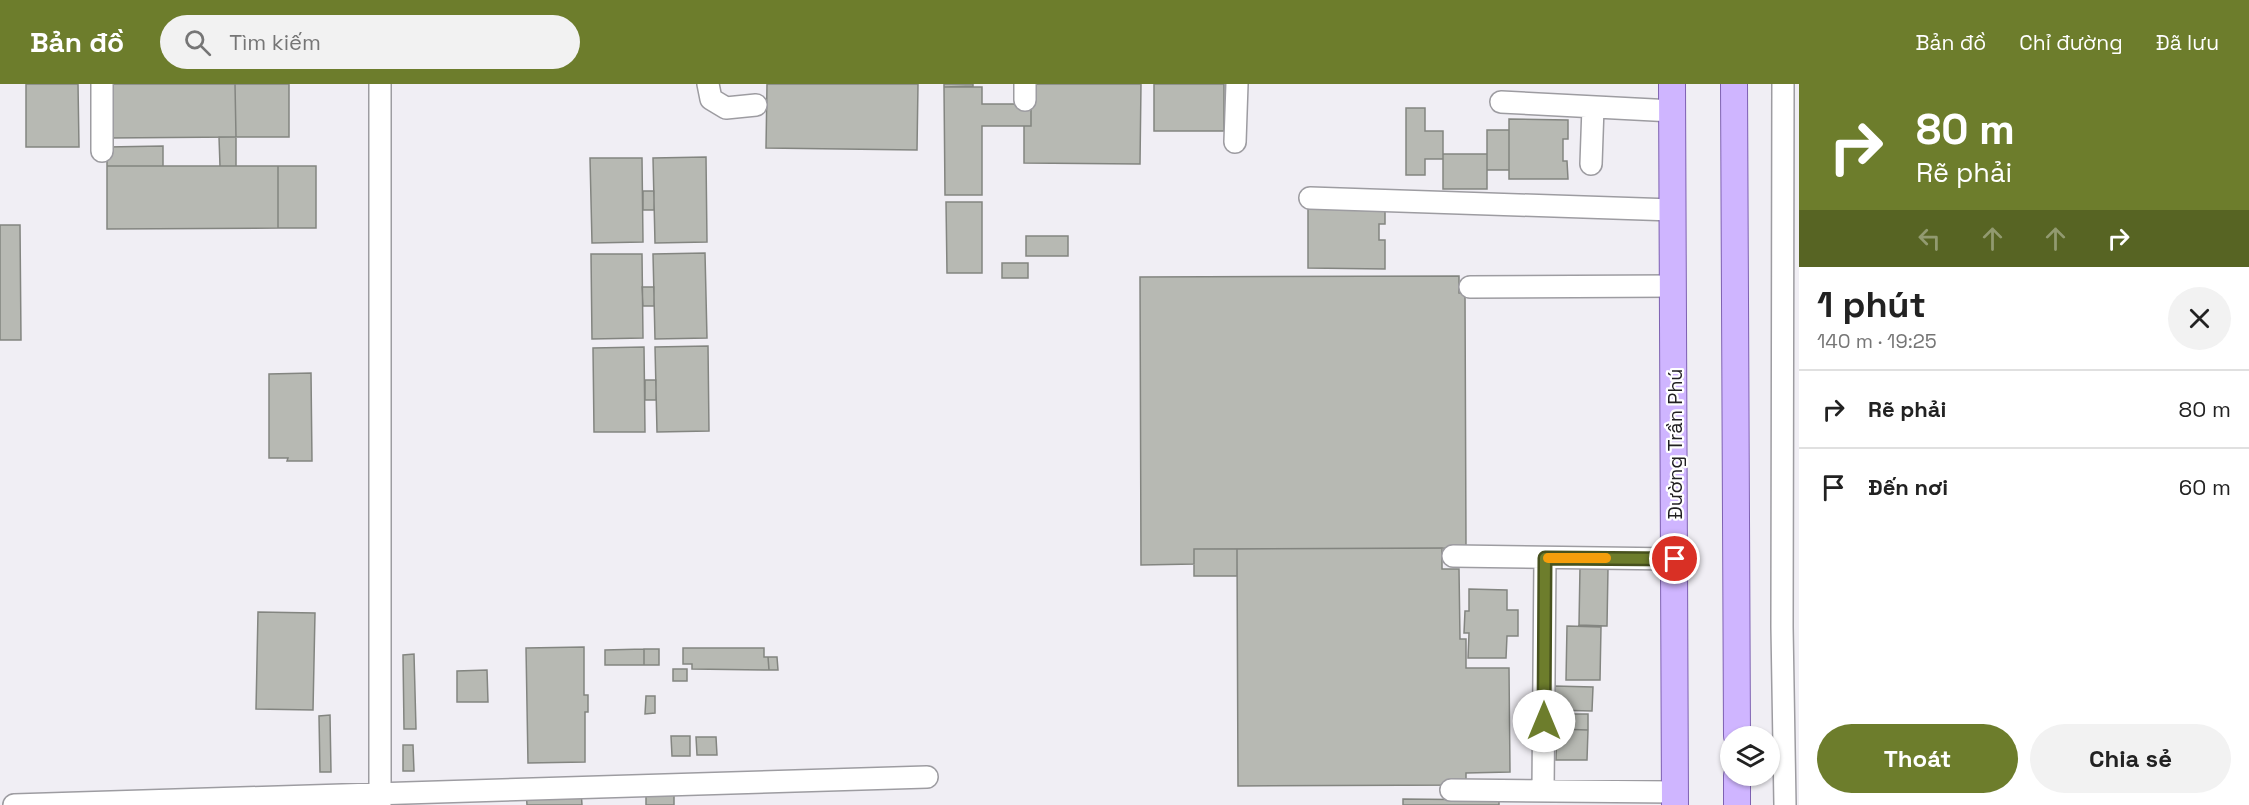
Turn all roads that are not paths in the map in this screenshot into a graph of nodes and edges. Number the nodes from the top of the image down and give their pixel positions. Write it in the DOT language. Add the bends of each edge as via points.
graph roads {
  1 [pos="102,84"];
  2 [pos="380,84"];
  3 [pos="708,84"];
  4 [pos="1237,84"];
  5 [pos="1672,84"];
  6 [pos="1734,84"];
  7 [pos="1783,84"];
  8 [pos="1501,102"];
  9 [pos="756,105"];
  10 [pos="1593,106"];
  11 [pos="1672,111"];
  12 [pos="1235,142"];
  13 [pos="102,151"];
  14 [pos="1591,164"];
  15 [pos="1310,198"];
  16 [pos="1673,210"];
  17 [pos="1674,286"];
  18 [pos="1470,287"];
  19 [pos="1453,556"];
  20 [pos="1545,558"];
  21 [pos="1675,559"];
  22 [pos="1737,726"];
  23 [pos="927,777"];
  24 [pos="1737,786"];
  25 [pos="1451,790"];
  26 [pos="1543,792"];
  27 [pos="1675,798"];
  28 [pos="380,799"];
  29 [pos="14,805"];
  30 [pos="1737,805"];
  31 [pos="1785,805"];
  1 -- 13 [label="street"];
  2 -- 28 [label="street"];
  3 -- 9 [label="street" via="711,99 726,108"];
  4 -- 12 [label="street"];
  5 -- 11 [label="main road, Đường Trần Phú"];
  6 -- 22 [label="main road"];
  7 -- 31 [label="street"];
  8 -- 10 [label="street"];
  10 -- 11 [label="street"];
  10 -- 14 [label="street"];
  11 -- 16 [label="main road, Đường Trần Phú"];
  15 -- 16 [label="street"];
  16 -- 17 [label="main road, Đường Trần Phú"];
  17 -- 18 [label="street"];
  17 -- 21 [label="main road, Đường Trần Phú"];
  19 -- 20 [label="street"];
  20 -- 21 [label="street"];
  20 -- 26 [label="street"];
  21 -- 27 [label="main road, Đường Trần Phú"];
  23 -- 28 [label="street"];
  24 -- 30 [label="main road"];
  25 -- 26 [label="street"];
  26 -- 27 [label="street"];
  28 -- 29 [label="street"];
}
